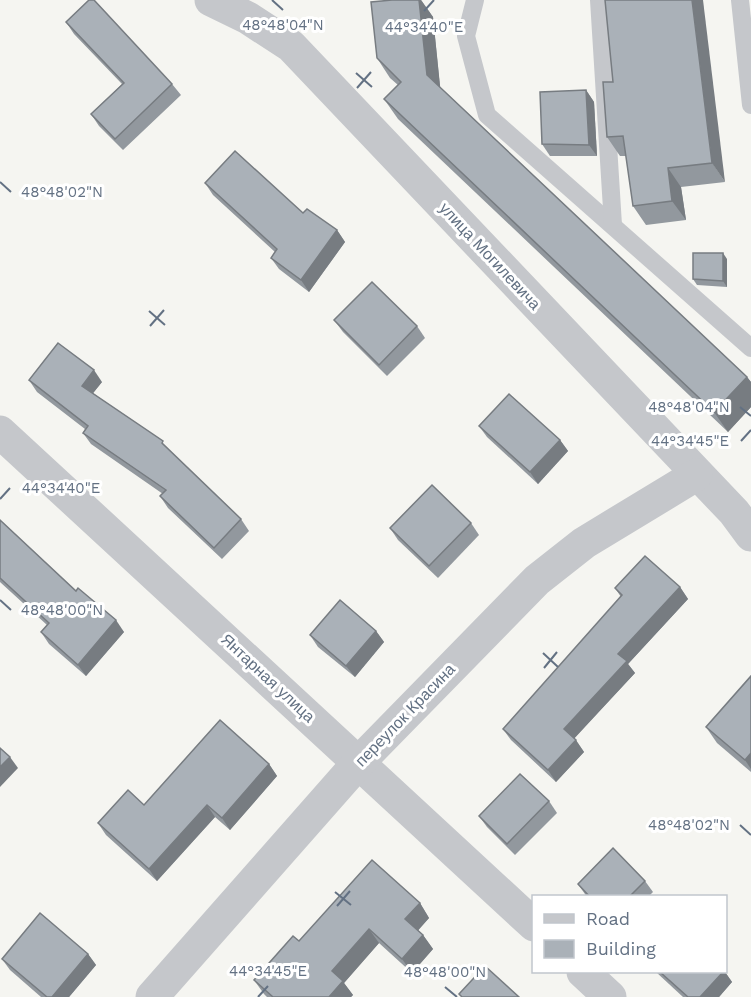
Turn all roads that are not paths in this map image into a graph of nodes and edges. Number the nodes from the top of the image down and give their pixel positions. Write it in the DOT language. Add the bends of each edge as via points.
graph roads {
  1 [pos="211,0"];
  2 [pos="475,0"];
  3 [pos="599,0"];
  4 [pos="740,0"];
  5 [pos="751,105"];
  6 [pos="613,225"];
  7 [pos="751,348"];
  8 [pos="0,432"];
  9 [pos="696,475"];
  10 [pos="745,517"];
  11 [pos="359,762"];
  12 [pos="532,923"];
  13 [pos="584,973"];
  14 [pos="152,997"];
  15 [pos="610,997"];
  1 -- 9 [label="street, улица Могилевича" via="291,46"];
  2 -- 6 [label="lane" via="466,36 487,115"];
  3 -- 6 [label="lane"];
  4 -- 5 [label="lane"];
  6 -- 7 [label="lane"];
  8 -- 11 [label="street, Янтарная улица"];
  9 -- 10 [label="street, улица Могилевича"];
  9 -- 11 [label="street, переулок Красина" via="584,543 537,580"];
  11 -- 12 [label="street, Янтарная улица"];
  11 -- 14 [label="street, переулок Красина"];
  13 -- 15 [label="street"];
}
